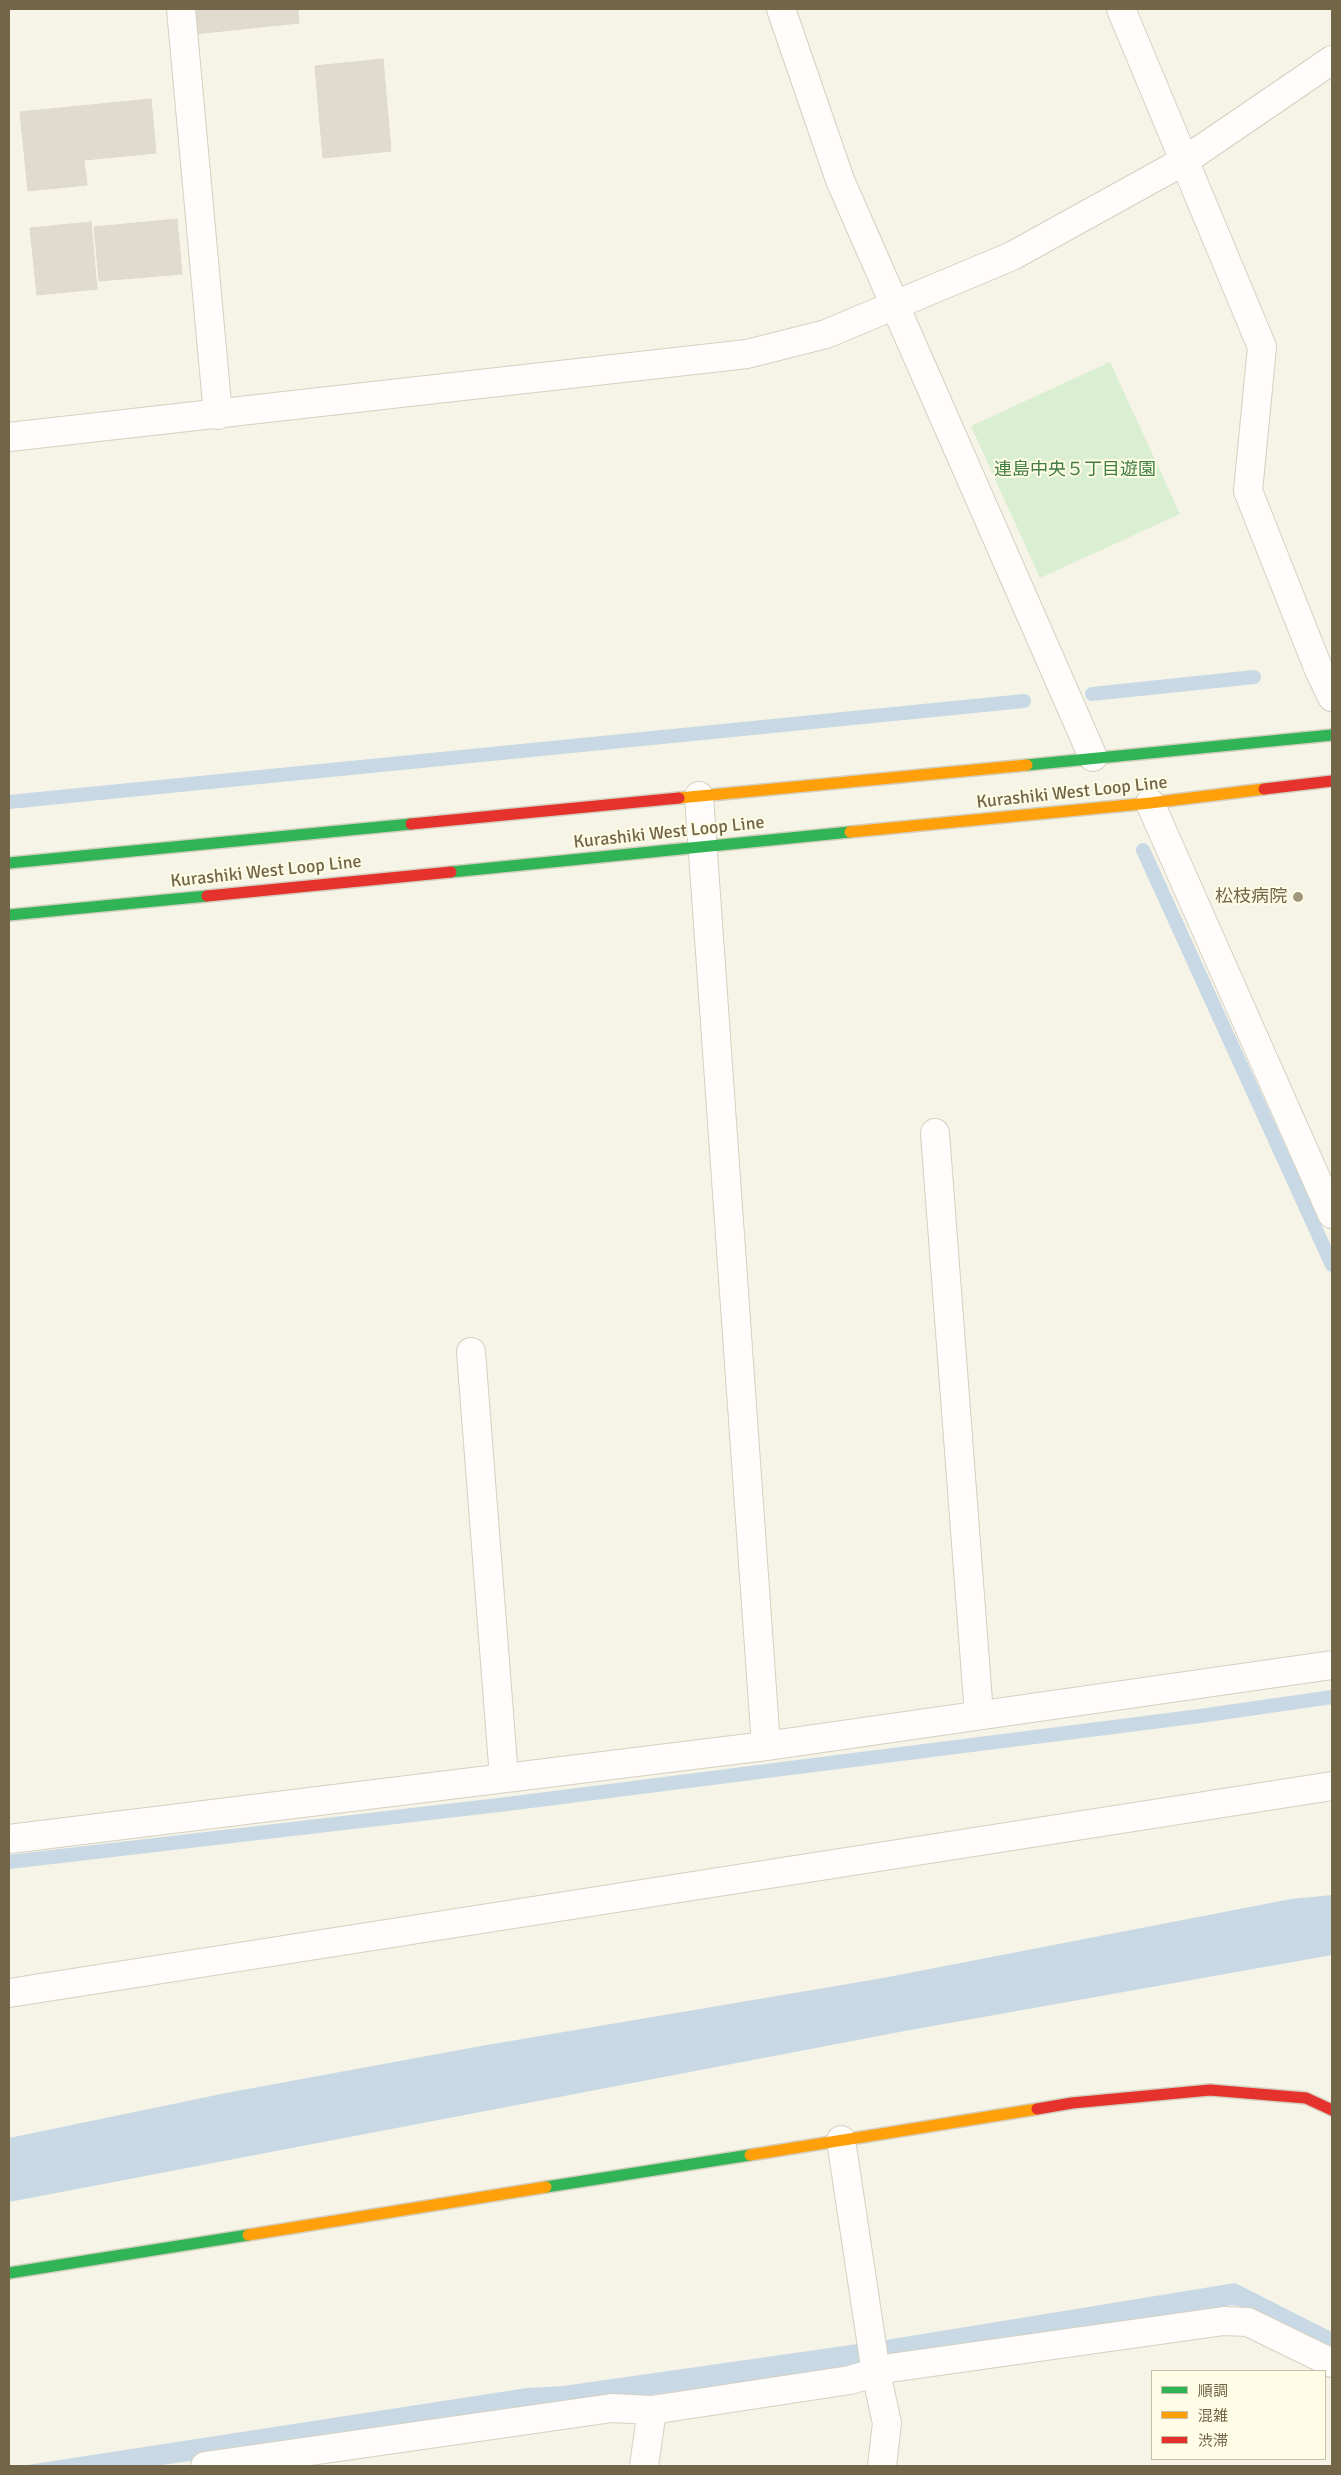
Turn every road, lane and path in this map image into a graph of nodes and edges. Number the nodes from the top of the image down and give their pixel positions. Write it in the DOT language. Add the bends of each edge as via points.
graph roads {
  1 [pos="181,9"];
  2 [pos="781,9"];
  3 [pos="1121,9"];
  4 [pos="1332,60"];
  5 [pos="1184,161"];
  6 [pos="897,305"];
  7 [pos="218,415"];
  8 [pos="9,437"];
  9 [pos="1326,667"];
  10 [pos="1332,697"];
  11 [pos="1332,735"];
  12 [pos="1093,756"];
  13 [pos="1332,781"];
  14 [pos="699,796"];
  15 [pos="1150,803"];
  16 [pos="704,847"];
  17 [pos="9,863"];
  18 [pos="9,916"];
  19 [pos="935,1133"];
  20 [pos="1332,1214"];
  21 [pos="471,1352"];
  22 [pos="1332,1665"];
  23 [pos="980,1715"];
  24 [pos="766,1746"];
  25 [pos="504,1778"];
  26 [pos="1332,1786"];
  27 [pos="9,1839"];
  28 [pos="9,1993"];
  29 [pos="1332,2110"];
  30 [pos="841,2140"];
  31 [pos="9,2273"];
  32 [pos="1332,2363"];
  33 [pos="875,2369"];
  34 [pos="652,2410"];
  35 [pos="204,2466"];
  36 [pos="644,2466"];
  37 [pos="882,2466"];
  1 -- 7 [label="street"];
  2 -- 6 [label="street" via="840,180"];
  3 -- 5 [label="street"];
  4 -- 5 [label="street"];
  5 -- 6 [label="street" via="1012,256"];
  5 -- 9 [label="street" via="1262,347 1248,491"];
  6 -- 7 [label="street" via="826,334 747,354"];
  6 -- 12 [label="street"];
  7 -- 8 [label="street"];
  9 -- 10 [label="street"];
  11 -- 12 [label="main road, Kurashiki West Loop Line"];
  12 -- 14 [label="main road, Kurashiki West Loop Line"];
  13 -- 15 [label="main road, Kurashiki West Loop Line"];
  14 -- 16 [label="street"];
  14 -- 17 [label="main road, Kurashiki West Loop Line"];
  15 -- 16 [label="main road, Kurashiki West Loop Line"];
  15 -- 20 [label="street"];
  16 -- 18 [label="main road, Kurashiki West Loop Line"];
  16 -- 24 [label="street"];
  19 -- 23 [label="street"];
  21 -- 25 [label="street"];
  22 -- 23 [label="street"];
  23 -- 24 [label="street"];
  24 -- 25 [label="street"];
  25 -- 27 [label="street"];
  26 -- 28 [label="street"];
  29 -- 30 [label="main road" via="1306,2098 1210,2090 1072,2102"];
  30 -- 31 [label="main road"];
  30 -- 33 [label="street"];
  32 -- 33 [label="street" via="1248,2322 1224,2321"];
  33 -- 34 [label="street" via="850,2380"];
  33 -- 37 [label="street" via="887,2423"];
  34 -- 35 [label="street" via="612,2408"];
  34 -- 36 [label="street"];
}
